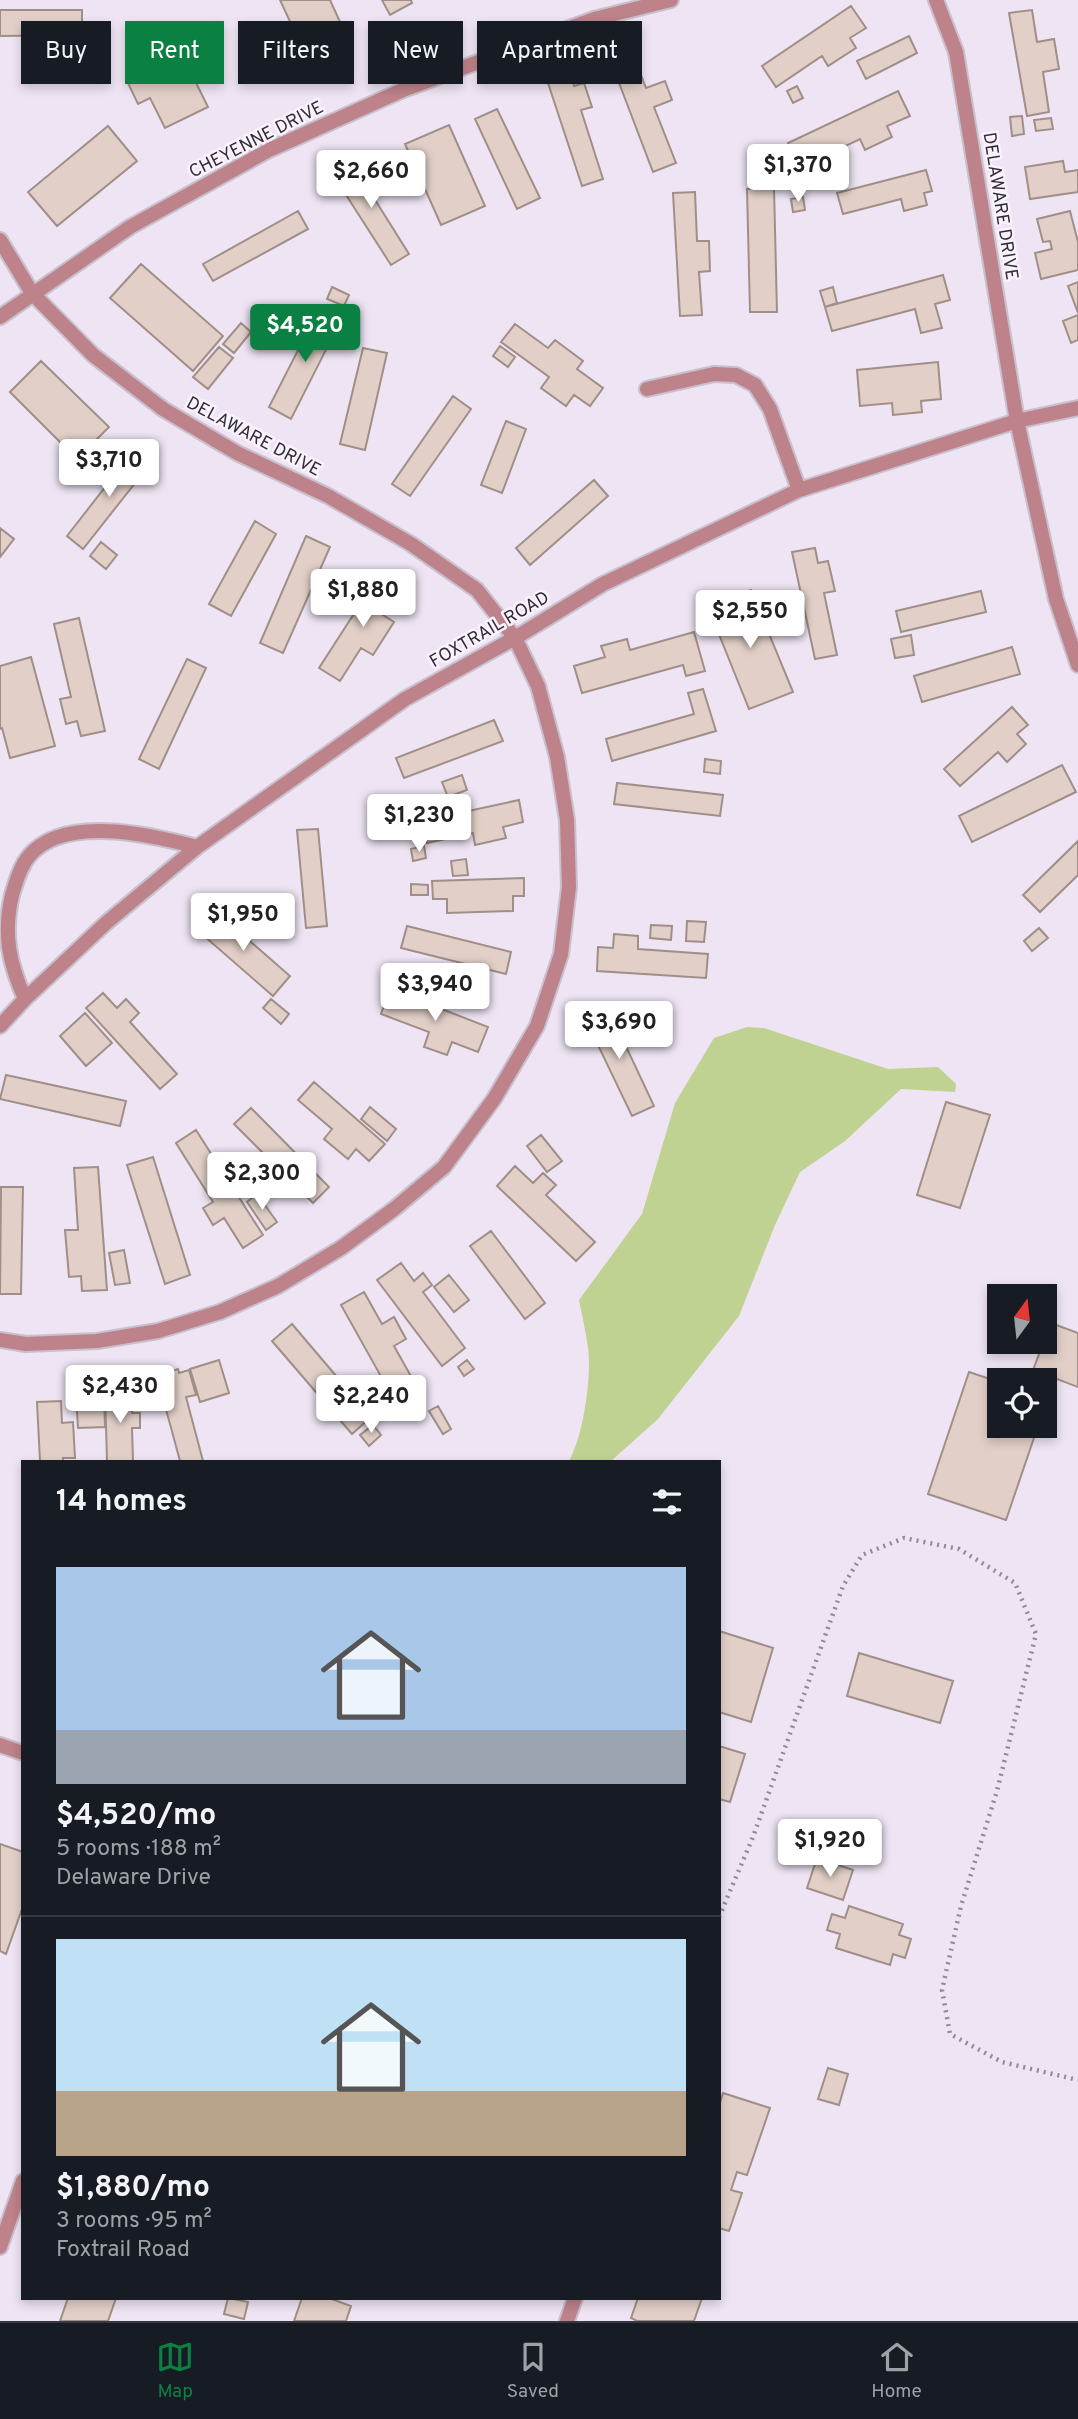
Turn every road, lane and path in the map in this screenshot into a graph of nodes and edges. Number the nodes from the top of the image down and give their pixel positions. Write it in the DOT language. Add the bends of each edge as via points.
graph roads {
  1 [pos="671,0"];
  2 [pos="936,0"];
  3 [pos="0,240"];
  4 [pos="32,293"];
  5 [pos="0,317"];
  6 [pos="647,389"];
  7 [pos="1078,408"];
  8 [pos="1017,421"];
  9 [pos="799,490"];
  10 [pos="515,638"];
  11 [pos="1078,665"];
  12 [pos="197,847"];
  13 [pos="24,999"];
  14 [pos="0,1026"];
  15 [pos="0,1340"];
  16 [pos="0,1745"];
  17 [pos="21,1752"];
  18 [pos="721,1912"];
  19 [pos="1078,2080"];
  20 [pos="21,2187"];
  21 [pos="0,2247"];
  22 [pos="574,2300"];
  23 [pos="567,2321"];
  1 -- 4 [label="street, CHEYENNE DRIVE" via="594,19 403,90 269,150 130,227"];
  2 -- 8 [label="street, DELAWARE DRIVE" via="956,52"];
  3 -- 4 [label="street, DELAWARE DRIVE"];
  4 -- 5 [label="street, CHEYENNE DRIVE"];
  4 -- 10 [label="street, DELAWARE DRIVE" via="93,355 163,409 411,544 477,590"];
  6 -- 9 [label="street" via="714,374 736,375 755,385 770,410"];
  7 -- 8 [label="street, FOXTRAIL ROAD"];
  8 -- 9 [label="street, FOXTRAIL ROAD"];
  8 -- 11 [label="street, DELAWARE DRIVE" via="1056,599"];
  9 -- 10 [label="street, FOXTRAIL ROAD" via="603,584"];
  10 -- 12 [label="street, FOXTRAIL ROAD" via="405,699"];
  10 -- 15 [label="street, DELAWARE DRIVE" via="538,686 557,757 567,820 569,887 561,954 537,1026 495,1099 444,1167 341,1248 278,1286 220,1312 158,1331 97,1341 26,1344"];
  12 -- 13 [label="street, FOXTRAIL ROAD"];
  12 -- 13 [label="street" via="152,835 106,830 68,835 29,856 10,904 8,935 11,967"];
  13 -- 14 [label="street, FOXTRAIL ROAD"];
  16 -- 17 [label="street"];
  18 -- 19 [label="path" via="753,1837 843,1586 862,1555 904,1538 960,1549 1015,1583 1036,1634 997,1791 961,1906 943,1990 950,2034 1002,2062"];
  20 -- 21 [label="street"];
  22 -- 23 [label="street"];
}
